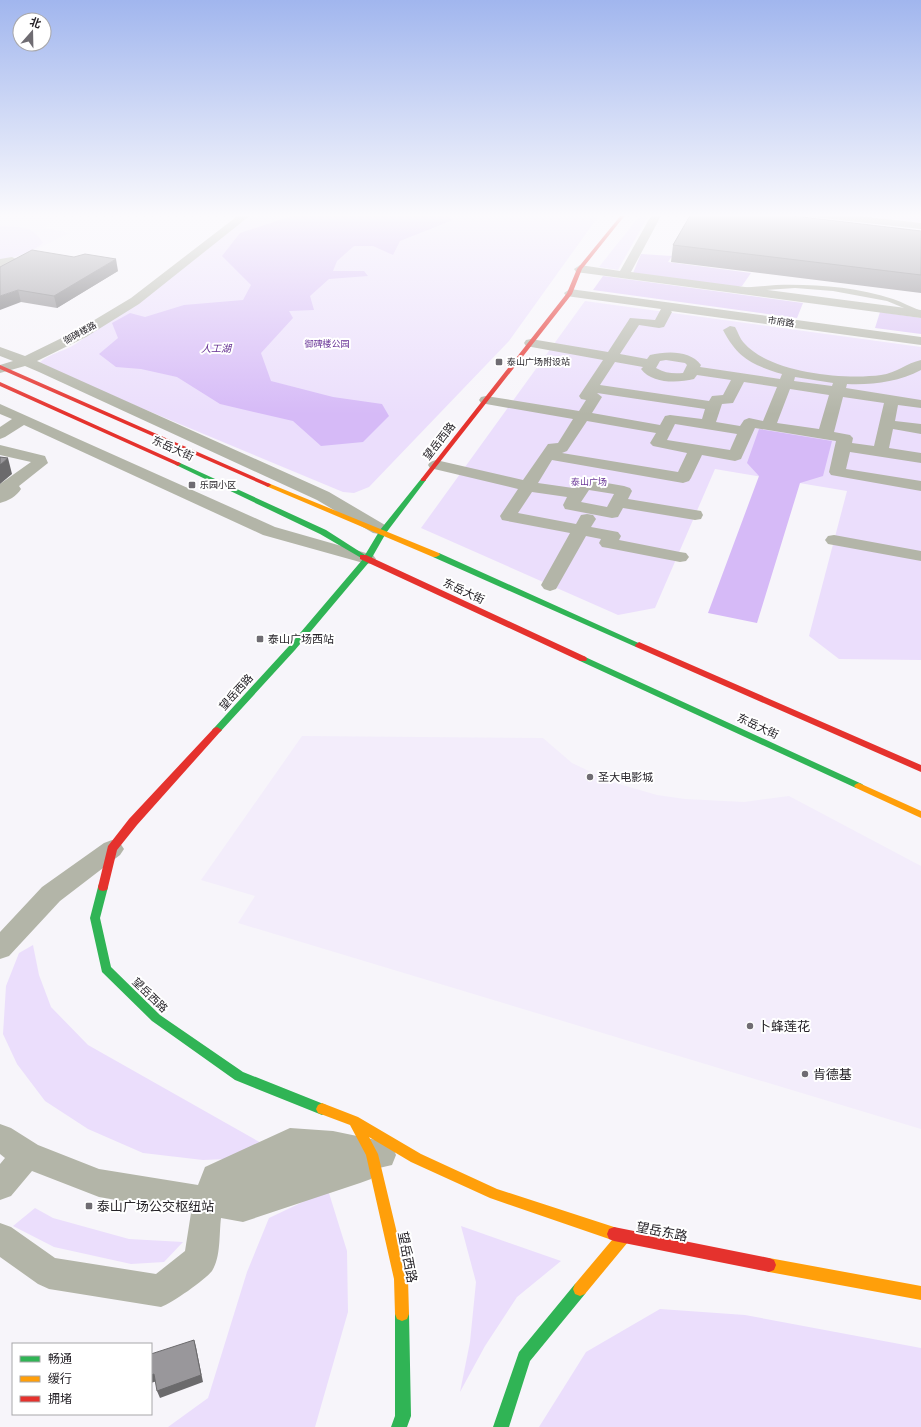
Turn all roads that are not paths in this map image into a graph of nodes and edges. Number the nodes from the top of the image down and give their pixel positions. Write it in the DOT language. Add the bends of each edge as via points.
graph roads {
  1 [pos="163,281"];
  2 [pos="575,281"];
  3 [pos="671,281"];
  4 [pos="570,293"];
  5 [pos="666,312"];
  6 [pos="920,313"];
  7 [pos="730,330"];
  8 [pos="921,341"];
  9 [pos="531,343"];
  10 [pos="0,351"];
  11 [pos="612,357"];
  12 [pos="25,362"];
  13 [pos="652,364"];
  14 [pos="921,364"];
  15 [pos="1,368"];
  16 [pos="692,370"];
  17 [pos="739,377"];
  18 [pos="788,378"];
  19 [pos="0,384"];
  20 [pos="840,386"];
  21 [pos="591,388"];
  22 [pos="486,400"];
  23 [pos="892,400"];
  24 [pos="921,404"];
  25 [pos="714,406"];
  26 [pos="0,408"];
  27 [pos="582,416"];
  28 [pos="22,419"];
  29 [pos="886,424"];
  30 [pos="707,425"];
  31 [pos="768,426"];
  32 [pos="921,429"];
  33 [pos="665,430"];
  34 [pos="746,431"];
  35 [pos="0,434"];
  36 [pos="825,435"];
  37 [pos="843,446"];
  38 [pos="697,449"];
  39 [pos="0,450"];
  40 [pos="880,452"];
  41 [pos="551,455"];
  42 [pos="921,458"];
  43 [pos="572,463"];
  44 [pos="436,465"];
  45 [pos="683,478"];
  46 [pos="528,486"];
  47 [pos="921,486"];
  48 [pos="580,489"];
  49 [pos="621,496"];
  50 [pos="0,498"];
  51 [pos="592,509"];
  52 [pos="695,515"];
  53 [pos="581,530"];
  54 [pos="383,532"];
  55 [pos="834,540"];
  56 [pos="680,556"];
  57 [pos="921,556"];
  58 [pos="367,559"];
  59 [pos="550,585"];
  60 [pos="921,769"];
  61 [pos="921,815"];
  62 [pos="112,849"];
  63 [pos="0,949"];
  64 [pos="354,1121"];
  65 [pos="0,1138"];
  66 [pos="372,1154"];
  67 [pos="27,1155"];
  68 [pos="416,1158"];
  69 [pos="0,1167"];
  70 [pos="0,1186"];
  71 [pos="208,1201"];
  72 [pos="623,1237"];
  73 [pos="0,1238"];
  74 [pos="921,1293"];
  75 [pos="400,1427"];
  76 [pos="501,1427"];
  1 -- 12 [label="street, 御碑楼路" via="81,334"];
  2 -- 4 [label="main road, 望岳西路"];
  3 -- 6 [label="street"];
  4 -- 8 [label="street, 市府路"];
  4 -- 9 [label="main road, 望岳西路"];
  5 -- 11 [label="street" via="658,324 635,321"];
  7 -- 18 [label="street" via="732,339 739,349"];
  9 -- 11 [label="street"];
  9 -- 22 [label="main road, 望岳西路"];
  10 -- 12 [label="street"];
  11 -- 13 [label="street"];
  11 -- 21 [label="street"];
  12 -- 15 [label="street, 御碑楼路"];
  12 -- 54 [label="street" via="323,496"];
  13 -- 16 [label="street" via="655,358 666,356 689,359 694,365"];
  13 -- 16 [label="street" via="648,369 654,375 680,378 689,376"];
  14 -- 20 [label="street" via="900,374"];
  15 -- 54 [label="main road, 东岳大街" via="327,511"];
  16 -- 17 [label="street"];
  17 -- 18 [label="street"];
  17 -- 25 [label="street" via="728,400 717,399"];
  18 -- 20 [label="street"];
  18 -- 31 [label="street"];
  19 -- 58 [label="main road, 东岳大街" via="323,532"];
  20 -- 23 [label="street"];
  20 -- 36 [label="street"];
  21 -- 25 [label="street"];
  21 -- 27 [label="street" via="586,396 594,397"];
  22 -- 27 [label="street"];
  22 -- 44 [label="main road, 望岳西路"];
  23 -- 24 [label="street"];
  23 -- 29 [label="street"];
  25 -- 30 [label="street"];
  26 -- 28 [label="street"];
  27 -- 33 [label="street"];
  27 -- 41 [label="street"];
  28 -- 35 [label="street"];
  28 -- 58 [label="street" via="269,531"];
  29 -- 32 [label="street"];
  29 -- 40 [label="street"];
  30 -- 33 [label="street" via="670,419"];
  30 -- 34 [label="street"];
  31 -- 34 [label="street" via="749,423"];
  31 -- 36 [label="street"];
  33 -- 38 [label="street" via="658,443"];
  34 -- 38 [label="street" via="735,456"];
  36 -- 37 [label="street" via="845,438"];
  37 -- 40 [label="street"];
  37 -- 47 [label="street" via="837,472"];
  38 -- 45 [label="street"];
  39 -- 50 [label="street" via="39,459 40,463 6,487 13,489"];
  40 -- 42 [label="street"];
  41 -- 43 [label="street"];
  41 -- 43 [label="street" via="580,451"];
  41 -- 46 [label="street"];
  43 -- 45 [label="street"];
  43 -- 48 [label="street"];
  44 -- 46 [label="street"];
  44 -- 54 [label="main road, 望岳西路"];
  45 -- 49 [label="street" via="652,476"];
  46 -- 48 [label="street"];
  46 -- 53 [label="street" via="508,516"];
  48 -- 49 [label="street"];
  48 -- 51 [label="street" via="571,505"];
  49 -- 51 [label="street" via="612,513"];
  49 -- 52 [label="street"];
  51 -- 53 [label="street"];
  53 -- 56 [label="street" via="612,536 608,543"];
  53 -- 59 [label="street"];
  54 -- 58 [label="main road, 望岳西路"];
  54 -- 60 [label="main road, 东岳大街"];
  55 -- 57 [label="street"];
  58 -- 61 [label="main road, 东岳大街"];
  58 -- 62 [label="main road, 望岳西路" via="292,648 133,822"];
  62 -- 63 [label="street" via="51,894"];
  62 -- 64 [label="main road, 望岳西路" via="95,918 106,969 156,1018 239,1076"];
  64 -- 66 [label="main road, 望岳西路"];
  64 -- 68 [label="main road, 望岳西路"];
  65 -- 67 [label="street"];
  66 -- 68 [label="street"];
  66 -- 71 [label="street" via="360,1170 243,1207"];
  66 -- 71 [label="street" via="334,1145 290,1142 216,1177"];
  66 -- 75 [label="main road, 望岳西路" via="401,1279 403,1416"];
  67 -- 69 [label="street"];
  67 -- 70 [label="street"];
  67 -- 71 [label="street" via="98,1183"];
  68 -- 72 [label="main road, 望岳西路" via="495,1194"];
  71 -- 73 [label="street" via="200,1260 161,1291 49,1273"];
  72 -- 74 [label="main road, 望岳东路"];
  72 -- 76 [label="main road, 望岳东路" via="524,1357"];
}
